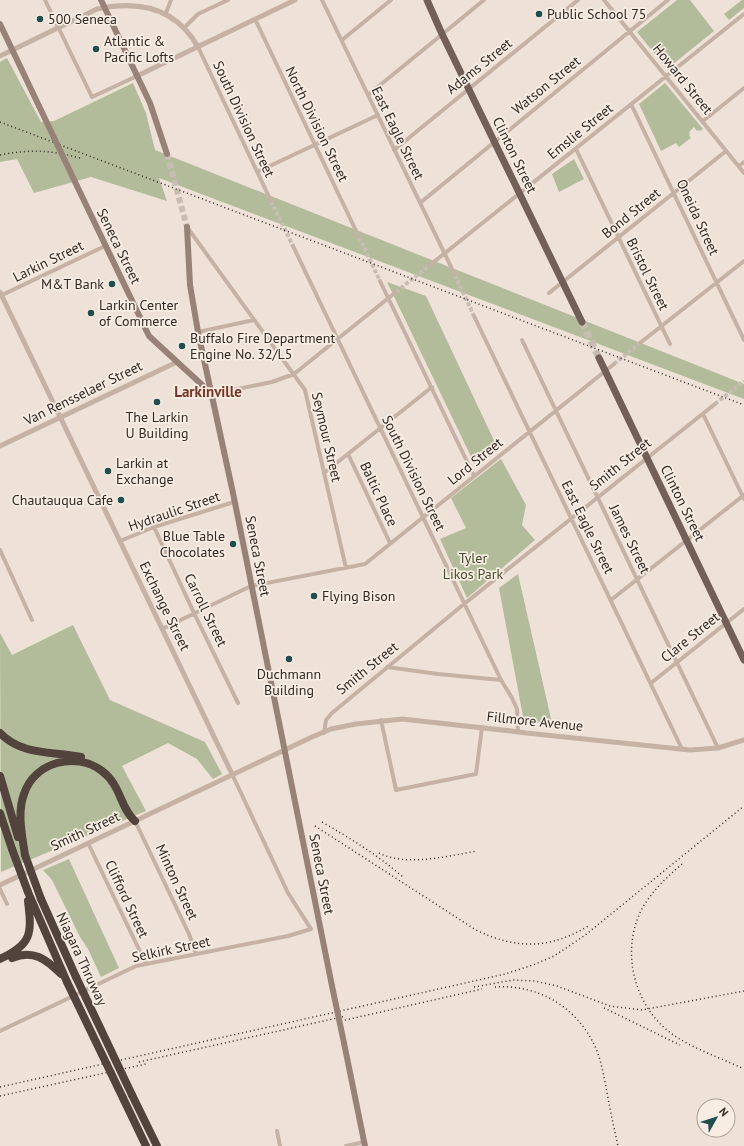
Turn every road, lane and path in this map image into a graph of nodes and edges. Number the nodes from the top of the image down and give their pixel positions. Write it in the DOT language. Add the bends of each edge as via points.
graph roads {
  1 [pos="45,0"];
  2 [pos="171,0"];
  3 [pos="228,0"];
  4 [pos="295,0"];
  5 [pos="322,0"];
  6 [pos="391,0"];
  7 [pos="427,0"];
  8 [pos="484,0"];
  9 [pos="578,0"];
  10 [pos="604,0"];
  11 [pos="668,0"];
  12 [pos="103,3"];
  13 [pos="166,13"];
  14 [pos="744,14"];
  15 [pos="255,20"];
  16 [pos="0,24"];
  17 [pos="58,28"];
  18 [pos="184,28"];
  19 [pos="629,32"];
  20 [pos="442,34"];
  21 [pos="342,40"];
  22 [pos="198,47"];
  23 [pos="12,50"];
  24 [pos="0,56"];
  25 [pos="137,76"];
  26 [pos="666,76"];
  27 [pos="744,88"];
  28 [pos="469,89"];
  29 [pos="368,95"];
  30 [pos="631,104"];
  31 [pos="378,115"];
  32 [pos="702,121"];
  33 [pos="495,142"];
  34 [pos="315,145"];
  35 [pos="576,149"];
  36 [pos="394,150"];
  37 [pos="726,151"];
  38 [pos="167,154"];
  39 [pos="744,162"];
  40 [pos="739,166"];
  41 [pos="257,172"];
  42 [pos="744,173"];
  43 [pos="674,193"];
  44 [pos="520,194"];
  45 [pos="271,200"];
  46 [pos="420,203"];
  47 [pos="187,227"];
  48 [pos="359,237"];
  49 [pos="618,238"];
  50 [pos="105,246"];
  51 [pos="293,246"];
  52 [pos="444,254"];
  53 [pos="744,261"];
  54 [pos="430,265"];
  55 [pos="455,275"];
  56 [pos="380,281"];
  57 [pos="562,282"];
  58 [pos="716,283"];
  59 [pos="396,292"];
  60 [pos="549,293"];
  61 [pos="0,295"];
  62 [pos="388,298"];
  63 [pos="474,316"];
  64 [pos="254,320"];
  65 [pos="582,322"];
  66 [pos="662,326"];
  67 [pos="198,332"];
  68 [pos="338,339"];
  69 [pos="522,340"];
  70 [pos="744,340"];
  71 [pos="640,343"];
  72 [pos="670,344"];
  73 [pos="599,358"];
  74 [pos="177,362"];
  75 [pos="614,364"];
  76 [pos="605,372"];
  77 [pos="294,374"];
  78 [pos="432,387"];
  79 [pos="212,394"];
  80 [pos="715,404"];
  81 [pos="556,410"];
  82 [pos="702,414"];
  83 [pos="61,417"];
  84 [pos="381,428"];
  85 [pos="530,431"];
  86 [pos="0,446"];
  87 [pos="348,454"];
  88 [pos="647,458"];
  89 [pos="324,473"];
  90 [pos="474,476"];
  91 [pos="744,496"];
  92 [pos="598,497"];
  93 [pos="234,502"];
  94 [pos="424,517"];
  95 [pos="572,518"];
  96 [pos="154,527"];
  97 [pos="687,540"];
  98 [pos="120,541"];
  99 [pos="390,543"];
  100 [pos="0,550"];
  101 [pos="346,568"];
  102 [pos="637,580"];
  103 [pos="251,586"];
  104 [pos="611,600"];
  105 [pos="464,604"];
  106 [pos="744,609"];
  107 [pos="194,613"];
  108 [pos="32,620"];
  109 [pos="726,623"];
  110 [pos="162,629"];
  111 [pos="744,660"];
  112 [pos="676,662"];
  113 [pos="387,667"];
  114 [pos="501,680"];
  115 [pos="651,683"];
  116 [pos="238,703"];
  117 [pos="381,720"];
  118 [pos="482,727"];
  119 [pos="324,732"];
  120 [pos="518,732"];
  121 [pos="0,733"];
  122 [pos="744,740"];
  123 [pos="718,748"];
  124 [pos="682,749"];
  125 [pos="284,750"];
  126 [pos="232,774"];
  127 [pos="0,776"];
  128 [pos="0,813"];
  129 [pos="135,821"];
  130 [pos="88,843"];
  131 [pos="23,850"];
  132 [pos="0,885"];
  133 [pos="0,889"];
  134 [pos="30,902"];
  135 [pos="7,904"];
  136 [pos="311,929"];
  137 [pos="196,954"];
  138 [pos="0,959"];
  139 [pos="0,964"];
  140 [pos="146,964"];
  141 [pos="66,980"];
  142 [pos="0,1031"];
  143 [pos="277,1131"];
  144 [pos="364,1144"];
  145 [pos="146,1146"];
  146 [pos="157,1146"];
  147 [pos="280,1146"];
  148 [pos="346,1146"];
  1 -- 17 [label="street"];
  2 -- 13 [label="street"];
  3 -- 18 [label="street" via="198,14"];
  4 -- 15 [label="street"];
  5 -- 21 [label="street, East Eagle Street"];
  6 -- 21 [label="street"];
  7 -- 20 [label="main road, Clinton Street"];
  8 -- 20 [label="street"];
  9 -- 28 [label="street, Adams Street"];
  10 -- 19 [label="street, Howard Street"];
  11 -- 19 [label="street, Watson Street"];
  12 -- 13 [label="street" via="138,3"];
  12 -- 17 [label="street"];
  12 -- 25 [label="main road"];
  13 -- 18 [label="street"];
  14 -- 26 [label="street, Emslie Street"];
  15 -- 22 [label="street"];
  15 -- 34 [label="street, North Division Street"];
  16 -- 23 [label="main road, Seneca Street"];
  17 -- 23 [label="street"];
  17 -- 25 [label="street" via="92,98"];
  18 -- 22 [label="street"];
  19 -- 26 [label="street, Howard Street"];
  19 -- 33 [label="street, Watson Street"];
  20 -- 28 [label="main road, Clinton Street"];
  20 -- 29 [label="street"];
  21 -- 29 [label="street, East Eagle Street"];
  22 -- 25 [label="street"];
  22 -- 41 [label="street, South Division Street"];
  23 -- 24 [label="street"];
  23 -- 50 [label="main road, Seneca Street, bridge"];
  25 -- 38 [label="main road" via="150,103"];
  26 -- 30 [label="street, Emslie Street"];
  26 -- 32 [label="street, Howard Street"];
  27 -- 32 [label="street"];
  28 -- 33 [label="main road, Clinton Street"];
  28 -- 36 [label="street, Adams Street"];
  29 -- 31 [label="street, East Eagle Street"];
  30 -- 35 [label="street, Emslie Street"];
  30 -- 43 [label="street, Oneida Street"];
  31 -- 34 [label="street"];
  31 -- 36 [label="street, East Eagle Street"];
  32 -- 37 [label="street, Howard Street"];
  33 -- 44 [label="main road, Clinton Street"];
  33 -- 46 [label="street, Watson Street"];
  34 -- 41 [label="street"];
  34 -- 48 [label="street, North Division Street"];
  35 -- 44 [label="street, Emslie Street"];
  35 -- 49 [label="street, Bristol Street"];
  36 -- 46 [label="street, East Eagle Street"];
  37 -- 40 [label="street, Howard Street"];
  37 -- 43 [label="street, Bond Street"];
  39 -- 40 [label="street"];
  40 -- 42 [label="street, Howard Street"];
  41 -- 45 [label="street, South Division Street"];
  43 -- 49 [label="street, Bond Street"];
  43 -- 58 [label="street, Oneida Street"];
  44 -- 52 [label="street, Emslie Street"];
  44 -- 57 [label="main road, Clinton Street"];
  46 -- 52 [label="street, East Eagle Street"];
  47 -- 64 [label="street, Seymour Street"];
  47 -- 67 [label="main road" via="190,285"];
  49 -- 57 [label="street, Bond Street"];
  49 -- 66 [label="street, Bristol Street"];
  50 -- 61 [label="street, Larkin Street"];
  50 -- 74 [label="main road, Seneca Street" via="149,336"];
  51 -- 68 [label="street, South Division Street"];
  52 -- 54 [label="street, Emslie Street"];
  52 -- 55 [label="street, East Eagle Street"];
  53 -- 58 [label="street"];
  56 -- 62 [label="street"];
  57 -- 60 [label="street, Bond Street"];
  57 -- 65 [label="main road, Clinton Street"];
  58 -- 66 [label="street"];
  58 -- 70 [label="street, Oneida Street"];
  59 -- 62 [label="street"];
  61 -- 83 [label="street, Exchange Street"];
  62 -- 68 [label="street"];
  62 -- 78 [label="street"];
  63 -- 85 [label="street, East Eagle Street"];
  64 -- 67 [label="street"];
  64 -- 77 [label="street, Seymour Street"];
  66 -- 71 [label="street"];
  66 -- 72 [label="street, Bristol Street"];
  67 -- 79 [label="main road"];
  68 -- 77 [label="street"];
  68 -- 84 [label="street, South Division Street"];
  69 -- 81 [label="street, James Street"];
  73 -- 76 [label="main road, Clinton Street"];
  74 -- 79 [label="main road, Seneca Street"];
  74 -- 83 [label="street, Van Rensselaer Street"];
  75 -- 76 [label="street, Lord Street"];
  76 -- 81 [label="street, Lord Street"];
  76 -- 88 [label="main road, Clinton Street"];
  77 -- 79 [label="street" via="272,382"];
  77 -- 89 [label="street, Seymour Street" via="305,390"];
  78 -- 84 [label="street"];
  78 -- 90 [label="street"];
  79 -- 93 [label="main road, Seneca Street"];
  80 -- 82 [label="street, Smith Street"];
  81 -- 85 [label="street, Lord Street"];
  81 -- 92 [label="street, James Street"];
  82 -- 88 [label="street, Smith Street"];
  82 -- 91 [label="street"];
  83 -- 86 [label="street, Van Rensselaer Street"];
  83 -- 98 [label="street, Exchange Street"];
  84 -- 87 [label="street"];
  84 -- 94 [label="street, South Division Street"];
  85 -- 90 [label="street, Lord Street"];
  85 -- 95 [label="street, East Eagle Street"];
  87 -- 89 [label="street"];
  87 -- 99 [label="street, Baltic Place"];
  88 -- 92 [label="street, Smith Street"];
  88 -- 97 [label="main road, Clinton Street"];
  89 -- 101 [label="street, Seymour Street"];
  90 -- 94 [label="street, Lord Street"];
  91 -- 97 [label="street"];
  92 -- 95 [label="street, Smith Street"];
  92 -- 102 [label="street, James Street"];
  93 -- 96 [label="street, Hydraulic Street"];
  93 -- 103 [label="main road, Seneca Street"];
  94 -- 99 [label="street, Lord Street"];
  94 -- 105 [label="street, South Division Street"];
  95 -- 104 [label="street, East Eagle Street"];
  95 -- 105 [label="street, Smith Street"];
  96 -- 98 [label="street, Hydraulic Street"];
  96 -- 107 [label="street, Carroll Street"];
  97 -- 102 [label="street"];
  97 -- 109 [label="main road, Clinton Street"];
  98 -- 110 [label="street, Exchange Street"];
  99 -- 101 [label="street, Lord Street" via="365,564"];
  100 -- 108 [label="street"];
  101 -- 103 [label="street, Lord Street"];
  102 -- 104 [label="street"];
  102 -- 112 [label="street, James Street"];
  103 -- 107 [label="street, Lord Street"];
  103 -- 125 [label="main road, Seneca Street"];
  104 -- 115 [label="street, East Eagle Street"];
  105 -- 113 [label="street, Smith Street"];
  105 -- 114 [label="street, South Division Street"];
  106 -- 109 [label="street, Clare Street"];
  107 -- 110 [label="street, Lord Street"];
  107 -- 116 [label="street, Carroll Street"];
  109 -- 111 [label="main road, Clinton Street"];
  109 -- 112 [label="street, Clare Street"];
  110 -- 126 [label="street, Exchange Street"];
  112 -- 115 [label="street, Clare Street"];
  112 -- 123 [label="street, James Street"];
  113 -- 114 [label="street"];
  113 -- 119 [label="street, Smith Street" via="328,717"];
  114 -- 120 [label="street, South Division Street" via="517,709"];
  115 -- 124 [label="street, East Eagle Street"];
  117 -- 118 [label="street, Fillmore Avenue" via="402,719"];
  117 -- 118 [label="street" via="396,790 476,774"];
  117 -- 119 [label="street, Fillmore Avenue"];
  118 -- 120 [label="street, Fillmore Avenue"];
  119 -- 125 [label="street, Smith Street"];
  120 -- 124 [label="street, Fillmore Avenue"];
  121 -- 129 [label="highway" via="13,743 31,751 87,758 107,768 118,780"];
  122 -- 123 [label="street, Fillmore Avenue"];
  123 -- 124 [label="street, Fillmore Avenue"];
  125 -- 126 [label="street, Smith Street"];
  125 -- 144 [label="main road, Seneca Street, bridge"];
  126 -- 129 [label="street, Smith Street"];
  126 -- 136 [label="street, Exchange Street" via="288,893"];
  127 -- 131 [label="highway, Niagara Thruway"];
  128 -- 134 [label="highway, bridge"];
  129 -- 130 [label="street, Smith Street"];
  129 -- 131 [label="highway" via="129,816 118,789 102,771 83,762 57,763 38,773 24,793 21,815"];
  129 -- 137 [label="street, Minton Street"];
  130 -- 132 [label="street, Smith Street"];
  130 -- 140 [label="street, Clifford Street"];
  131 -- 146 [label="highway, Niagara Thruway, bridge" via="41,899 76,977"];
  133 -- 135 [label="street"];
  134 -- 138 [label="highway" via="29,934 26,940 15,952"];
  134 -- 141 [label="highway, Niagara Thruway"];
  136 -- 137 [label="street, Selkirk Street"];
  137 -- 140 [label="street, Selkirk Street"];
  139 -- 141 [label="highway" via="21,955 31,955 43,958"];
  140 -- 142 [label="street, Selkirk Street" via="136,966"];
  141 -- 145 [label="highway, Niagara Thruway, bridge"];
  143 -- 147 [label="street"];
  144 -- 148 [label="street"];
}
